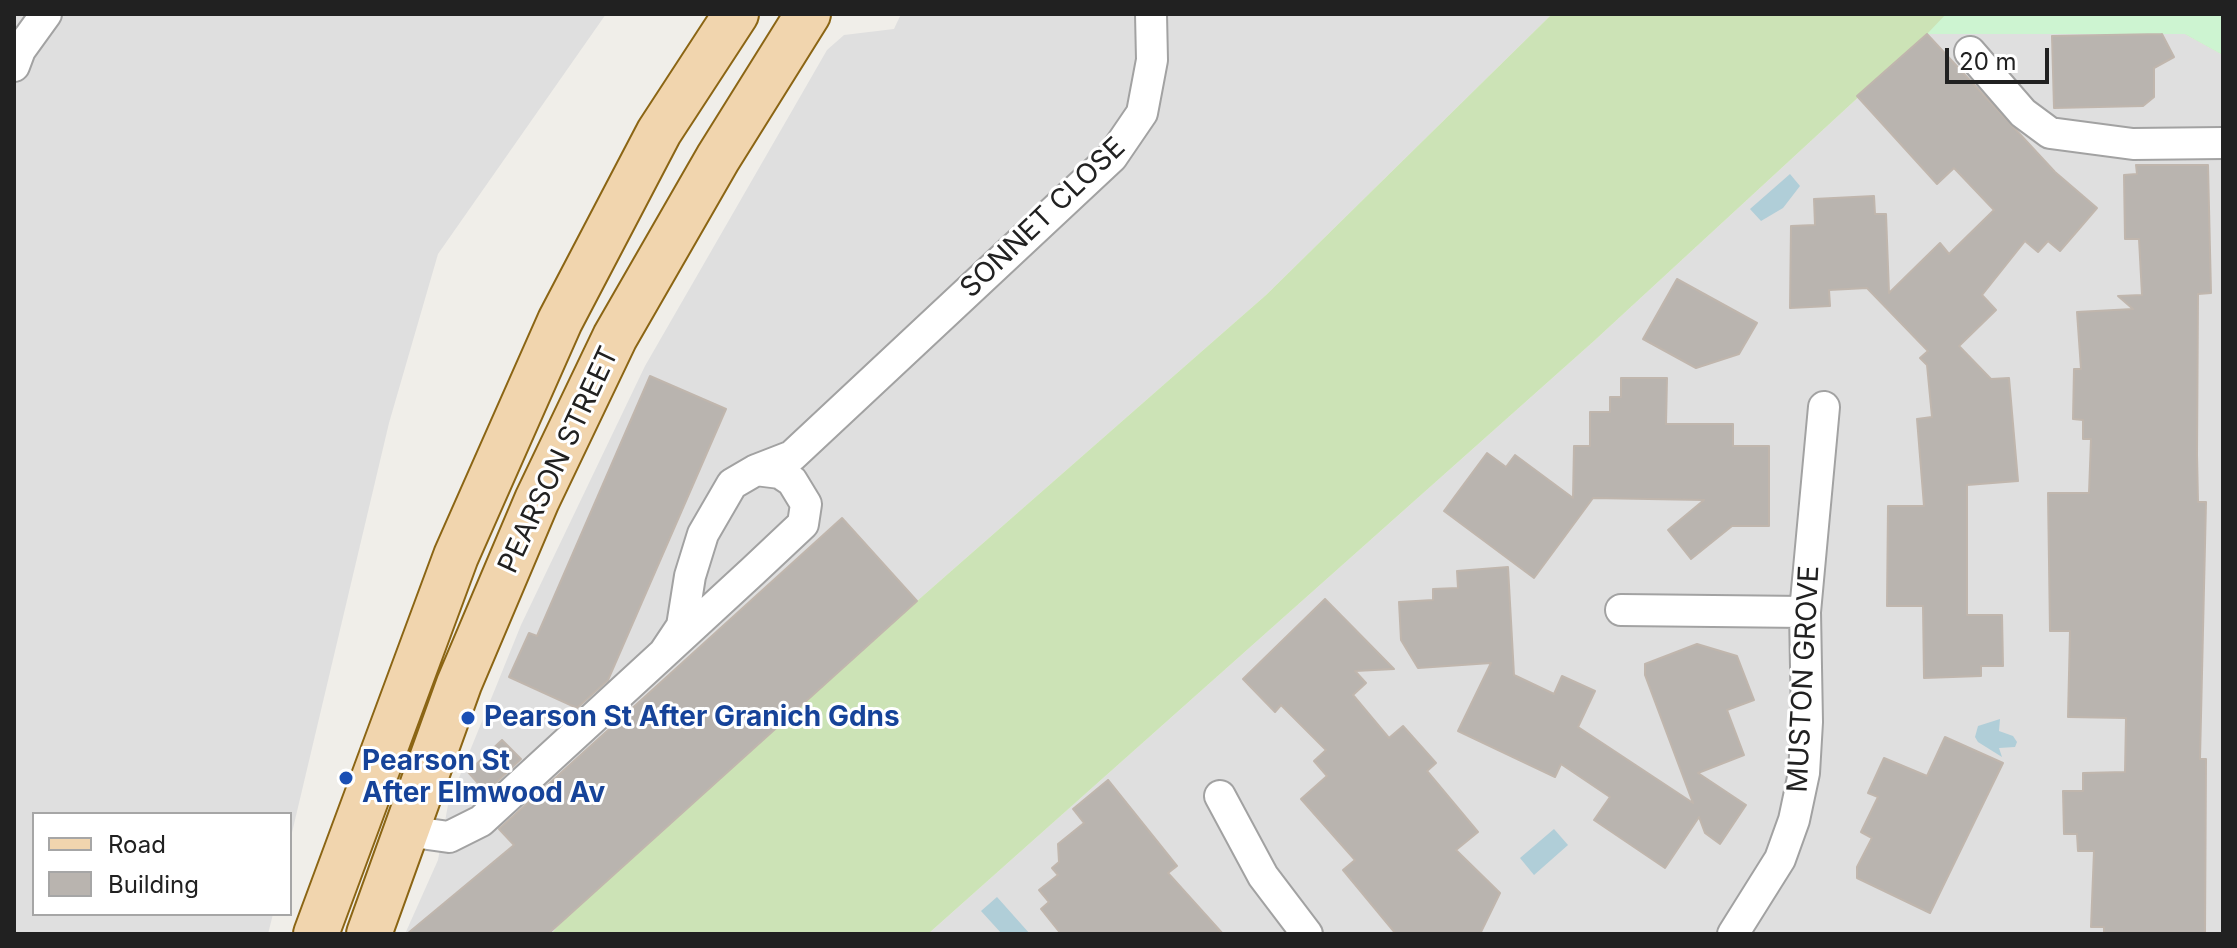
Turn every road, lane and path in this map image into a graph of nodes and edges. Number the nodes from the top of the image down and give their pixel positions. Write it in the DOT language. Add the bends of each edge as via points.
graph roads {
  1 [pos="46,14"];
  2 [pos="736,14"];
  3 [pos="808,14"];
  4 [pos="1151,14"];
  5 [pos="1970,52"];
  6 [pos="14,66"];
  7 [pos="2223,143"];
  8 [pos="1824,407"];
  9 [pos="792,456"];
  10 [pos="756,470"];
  11 [pos="802,493"];
  12 [pos="698,549"];
  13 [pos="753,571"];
  14 [pos="1621,610"];
  15 [pos="1805,612"];
  16 [pos="664,653"];
  17 [pos="1220,796"];
  18 [pos="406,831"];
  19 [pos="316,934"];
  20 [pos="369,934"];
  21 [pos="1307,934"];
  22 [pos="1733,934"];
  1 -- 6 [label="street"];
  2 -- 19 [label="main road, PEARSON STREET" via="659,132 560,321 456,556"];
  3 -- 18 [label="main road, PEARSON STREET" via="615,337 459,684"];
  4 -- 9 [label="street, SONNET CLOSE" via="1147,93 1131,134"];
  5 -- 7 [label="street" via="2023,113 2050,133 2133,144"];
  8 -- 15 [label="street, MUSTON GROVE"];
  9 -- 10 [label="street"];
  9 -- 11 [label="street" via="791,473"];
  10 -- 11 [label="street" via="780,473"];
  10 -- 12 [label="street" via="732,484"];
  11 -- 13 [label="street" via="803,524"];
  12 -- 13 [label="street" via="699,563 709,578 727,581"];
  12 -- 16 [label="street" via="682,626"];
  13 -- 16 [label="street"];
  14 -- 15 [label="street"];
  15 -- 22 [label="street, MUSTON GROVE" via="1807,722 1794,820 1780,859"];
  16 -- 18 [label="street" via="481,821 449,837"];
  17 -- 21 [label="street" via="1263,876"];
  18 -- 20 [label="main road, PEARSON STREET"];
}
